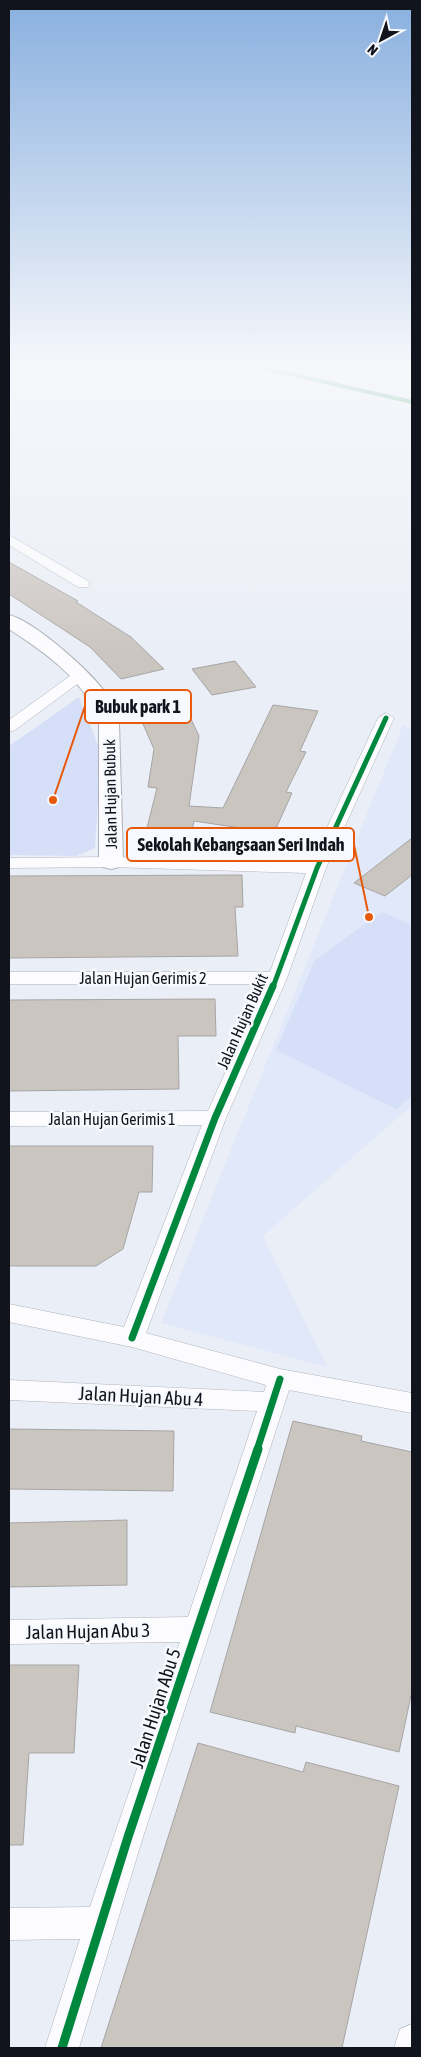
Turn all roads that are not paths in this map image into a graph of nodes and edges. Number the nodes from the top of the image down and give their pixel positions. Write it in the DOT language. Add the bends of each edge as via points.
graph roads {
  1 [pos="9,540"];
  2 [pos="83,584"];
  3 [pos="9,621"];
  4 [pos="79,676"];
  5 [pos="386,718"];
  6 [pos="9,727"];
  7 [pos="111,862"];
  8 [pos="9,863"];
  9 [pos="317,868"];
  10 [pos="9,978"];
  11 [pos="277,978"];
  12 [pos="215,1118"];
  13 [pos="9,1119"];
  14 [pos="9,1313"];
  15 [pos="132,1338"];
  16 [pos="9,1390"];
  17 [pos="277,1390"];
  18 [pos="412,1403"];
  19 [pos="197,1629"];
  20 [pos="9,1632"];
  21 [pos="101,1923"];
  22 [pos="9,1924"];
  23 [pos="412,2041"];
  24 [pos="62,2048"];
  25 [pos="411,2048"];
  1 -- 2 [label="street"];
  3 -- 4 [label="street, Jalan Hujan Bubuk"];
  4 -- 6 [label="street"];
  4 -- 7 [label="street, Jalan Hujan Bubuk" via="103,704 109,723"];
  5 -- 9 [label="street, Jalan Hujan Bukit"];
  7 -- 8 [label="street"];
  7 -- 9 [label="street"];
  9 -- 11 [label="street, Jalan Hujan Bukit"];
  10 -- 11 [label="street, Jalan Hujan Gerimis 2"];
  11 -- 12 [label="street, Jalan Hujan Bukit"];
  12 -- 13 [label="street, Jalan Hujan Gerimis 1"];
  12 -- 15 [label="street, Jalan Hujan Bukit"];
  14 -- 15 [label="street"];
  15 -- 17 [label="street"];
  16 -- 17 [label="street, Jalan Hujan Abu 4"];
  17 -- 18 [label="street"];
  17 -- 19 [label="street, Jalan Hujan Abu 5"];
  19 -- 20 [label="street, Jalan Hujan Abu 3"];
  19 -- 21 [label="street, Jalan Hujan Abu 5"];
  21 -- 22 [label="street"];
  21 -- 24 [label="street, Jalan Hujan Abu 5"];
  23 -- 25 [label="street"];
}
